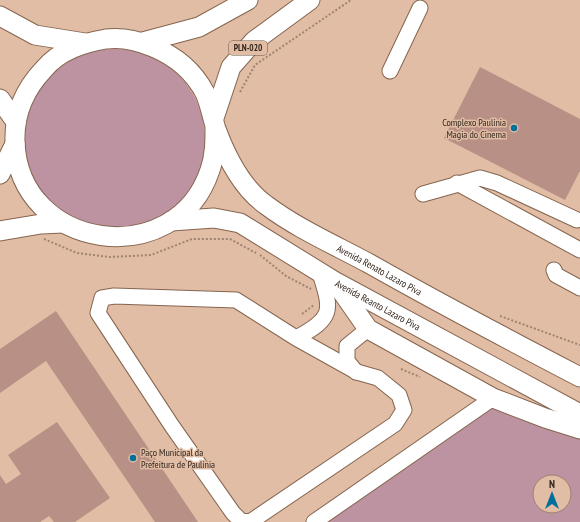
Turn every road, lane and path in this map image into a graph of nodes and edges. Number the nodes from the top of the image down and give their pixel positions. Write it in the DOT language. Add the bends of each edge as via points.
graph roads {
  1 [pos="248,0"];
  2 [pos="310,0"];
  3 [pos="351,0"];
  4 [pos="420,8"];
  5 [pos="0,16"];
  6 [pos="143,42"];
  7 [pos="85,43"];
  8 [pos="390,71"];
  9 [pos="238,96"];
  10 [pos="0,99"];
  11 [pos="16,122"];
  12 [pos="214,123"];
  13 [pos="15,144"];
  14 [pos="0,174"];
  15 [pos="457,183"];
  16 [pos="423,194"];
  17 [pos="577,220"];
  18 [pos="171,221"];
  19 [pos="63,223"];
  20 [pos="0,231"];
  21 [pos="39,237"];
  22 [pos="580,250"];
  23 [pos="319,270"];
  24 [pos="554,270"];
  25 [pos="334,280"];
  26 [pos="580,288"];
  27 [pos="314,296"];
  28 [pos="318,303"];
  29 [pos="302,314"];
  30 [pos="495,314"];
  31 [pos="368,329"];
  32 [pos="296,338"];
  33 [pos="580,345"];
  34 [pos="401,369"];
  35 [pos="357,372"];
  36 [pos="580,377"];
  37 [pos="424,378"];
  38 [pos="474,388"];
  39 [pos="493,398"];
  40 [pos="477,411"];
  41 [pos="580,414"];
  42 [pos="580,429"];
  43 [pos="314,522"];
  1 -- 6 [label="main road" via="199,27"];
  2 -- 12 [label="main road, PLN-020" via="254,42 231,67"];
  3 -- 9 [label="path" via="255,65"];
  4 -- 8 [label="street"];
  5 -- 7 [label="main road" via="35,36"];
  6 -- 7 [label="main road" via="114,38"];
  6 -- 12 [label="main road, Avenida Renato Lazaro Piva" via="168,53 189,70 204,92"];
  7 -- 11 [label="main road" via="53,60 32,81 22,101"];
  10 -- 11 [label="main road"];
  11 -- 13 [label="main road"];
  12 -- 18 [label="main road" via="215,149 207,177 188,207"];
  12 -- 36 [label="main road, Avenida Renato Lazaro Piva" via="234,168 249,190 265,205 452,310"];
  13 -- 14 [label="main road"];
  13 -- 19 [label="main road" via="19,167 29,189 44,208"];
  15 -- 16 [label="street"];
  15 -- 17 [label="street" via="480,178 497,183"];
  15 -- 22 [label="street"];
  18 -- 19 [label="main road" via="151,231 128,237 83,233"];
  18 -- 23 [label="main road, Avenida Reanto Lazaro Piva" via="214,218 240,223"];
  19 -- 20 [label="main road"];
  21 -- 27 [label="path" via="78,253 110,257 151,255 192,239 230,239 259,254 286,276 310,289"];
  23 -- 25 [label="main road, Avenida Reanto Lazaro Piva"];
  23 -- 32 [label="street" via="329,301 324,319"];
  24 -- 26 [label="street" via="556,275"];
  25 -- 31 [label="main road"];
  25 -- 41 [label="main road, Avenida Reanto Lazaro Piva"];
  28 -- 29 [label="path"];
  30 -- 33 [label="path"];
  31 -- 35 [label="street" via="347,346 347,361"];
  31 -- 38 [label="main road"];
  32 -- 35 [label="street"];
  32 -- 35 [label="street" via="236,300 114,296 102,298 98,313 172,426 241,521 250,522 395,424 404,410 399,395 378,378"];
  34 -- 37 [label="path"];
  38 -- 39 [label="main road"];
  38 -- 40 [label="street"];
  39 -- 40 [label="street"];
  39 -- 42 [label="main road"];
  40 -- 43 [label="street"];
}
